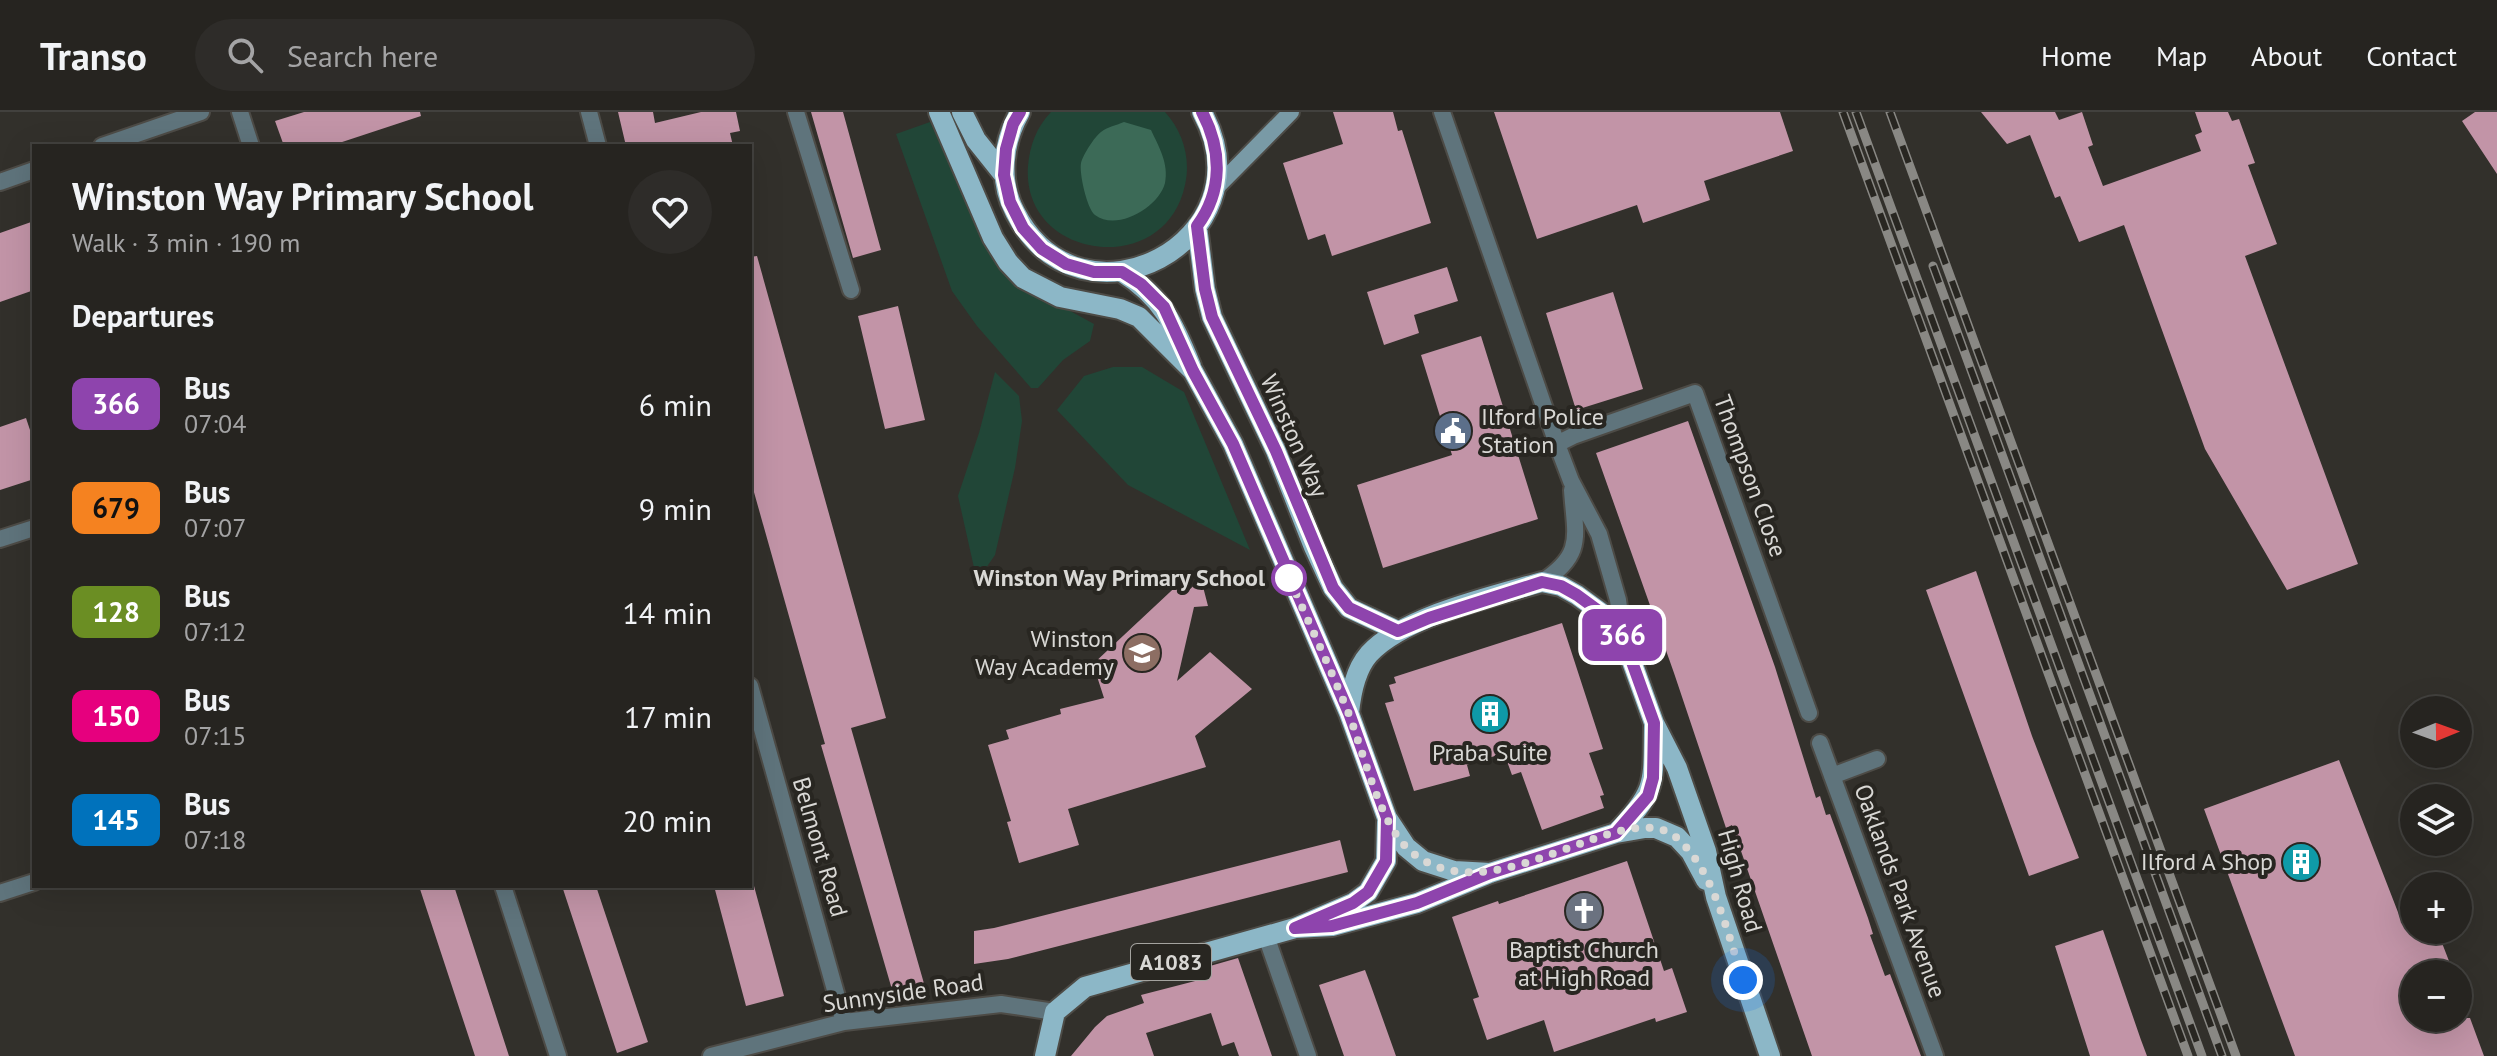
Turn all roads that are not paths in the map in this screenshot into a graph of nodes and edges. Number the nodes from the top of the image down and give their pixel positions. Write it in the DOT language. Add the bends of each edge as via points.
graph roads {
  1 [pos="201,112"];
  2 [pos="240,112"];
  3 [pos="589,112"];
  4 [pos="796,112"];
  5 [pos="939,112"];
  6 [pos="962,112"];
  7 [pos="1020,112"];
  8 [pos="1202,112"];
  9 [pos="1291,112"];
  10 [pos="1442,112"];
  11 [pos="108,144"];
  12 [pos="250,144"];
  13 [pos="597,144"];
  14 [pos="32,171"];
  15 [pos="1004,175"];
  16 [pos="0,182"];
  17 [pos="1217,187"];
  18 [pos="1197,226"];
  19 [pos="1122,272"];
  20 [pos="851,290"];
  21 [pos="1193,371"];
  22 [pos="1557,444"];
  23 [pos="1571,481"];
  24 [pos="32,529"];
  25 [pos="0,539"];
  26 [pos="1542,582"];
  27 [pos="1398,631"];
  28 [pos="1623,637"];
  29 [pos="752,693"];
  30 [pos="1349,713"];
  31 [pos="1809,713"];
  32 [pos="1654,723"];
  33 [pos="1820,743"];
  34 [pos="1877,759"];
  35 [pos="1832,776"];
  36 [pos="1387,818"];
  37 [pos="1616,833"];
  38 [pos="1490,873"];
  39 [pos="32,883"];
  40 [pos="504,888"];
  41 [pos="0,893"];
  42 [pos="1716,897"];
  43 [pos="1295,928"];
  44 [pos="1266,936"];
  45 [pos="1055,1012"];
  46 [pos="844,1022"];
  47 [pos="558,1056"];
  48 [pos="711,1056"];
  49 [pos="1045,1056"];
  50 [pos="1308,1056"];
  51 [pos="1770,1056"];
  52 [pos="1935,1056"];
  1 -- 11 [label="street"];
  2 -- 12 [label="street"];
  3 -- 13 [label="street"];
  4 -- 20 [label="street"];
  5 -- 21 [label="main road" via="993,238 1023,278 1060,297 1139,317"];
  6 -- 15 [label="main road"];
  7 -- 15 [label="main road" via="1006,149"];
  8 -- 17 [label="main road" via="1215,143"];
  9 -- 17 [label="street"];
  10 -- 22 [label="street, High Road"];
  14 -- 16 [label="street"];
  15 -- 19 [label="main road" via="1016,215 1042,249 1066,264"];
  17 -- 18 [label="main road"];
  18 -- 19 [label="main road" via="1177,249"];
  18 -- 27 [label="main road, Winston Way" via="1212,317 1333,588 1349,608"];
  19 -- 21 [label="main road" via="1164,307"];
  21 -- 30 [label="main road" via="1233,444"];
  22 -- 23 [label="street, High Road"];
  22 -- 31 [label="street, Thompson Close" via="1695,393"];
  23 -- 26 [label="street, High Road" via="1576,543 1560,571"];
  23 -- 28 [label="street, High Road" via="1599,534"];
  24 -- 25 [label="street"];
  26 -- 27 [label="main road"];
  26 -- 28 [label="main road" via="1577,595"];
  27 -- 30 [label="main road" via="1368,655 1352,686"];
  28 -- 32 [label="main road, High Road"];
  29 -- 46 [label="street, Belmont Road"];
  30 -- 36 [label="main road"];
  32 -- 37 [label="main road, High Road" via="1648,796"];
  32 -- 42 [label="main road, High Road" via="1677,768"];
  33 -- 35 [label="street, Oaklands Park Avenue"];
  34 -- 35 [label="street"];
  35 -- 52 [label="street, Oaklands Park Avenue"];
  36 -- 38 [label="main road" via="1406,847 1423,861 1454,871"];
  36 -- 43 [label="main road, A1083" via="1386,861 1368,892"];
  37 -- 38 [label="main road"];
  37 -- 42 [label="main road" via="1656,828 1677,837"];
  38 -- 43 [label="main road, A1083" via="1391,910 1332,926"];
  39 -- 41 [label="street"];
  40 -- 47 [label="street"];
  42 -- 51 [label="main road, High Road"];
  43 -- 44 [label="main road, A1083"];
  44 -- 45 [label="main road, A1083" via="1085,987"];
  44 -- 50 [label="street"];
  45 -- 46 [label="street, Sunnyside Road" via="1001,1004"];
  45 -- 49 [label="main road"];
  46 -- 48 [label="street, Sunnyside Road"];
}
